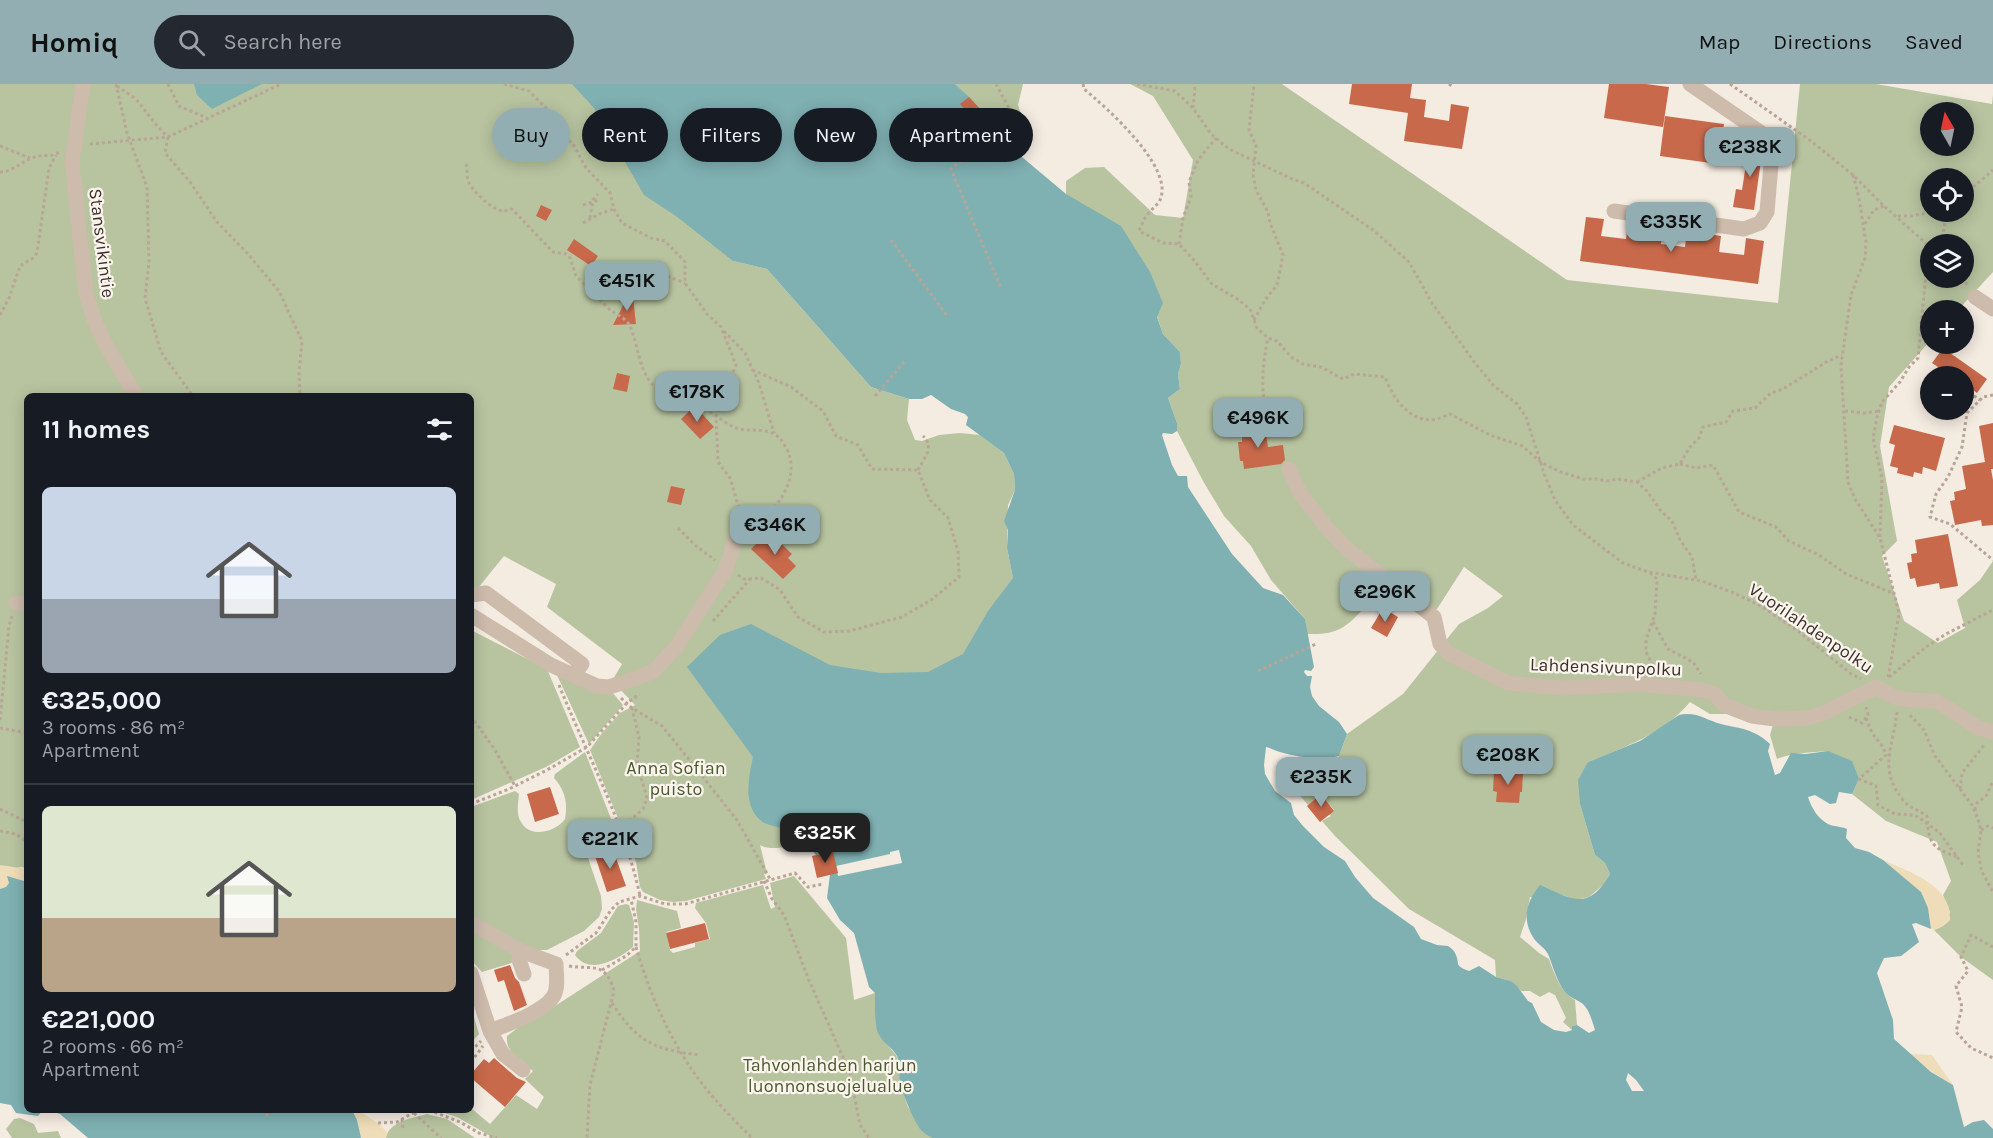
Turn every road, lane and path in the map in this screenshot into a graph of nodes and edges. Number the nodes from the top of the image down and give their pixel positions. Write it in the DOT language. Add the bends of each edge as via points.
graph roads {
  1 [pos="83,84"];
  2 [pos="116,84"];
  3 [pos="168,84"];
  4 [pos="281,84"];
  5 [pos="504,84"];
  6 [pos="996,84"];
  7 [pos="1083,84"];
  8 [pos="1137,84"];
  9 [pos="1194,84"];
  10 [pos="1254,84"];
  11 [pos="1449,84"];
  12 [pos="1690,84"];
  13 [pos="1730,84"];
  14 [pos="1453,87"];
  15 [pos="1010,108"];
  16 [pos="1193,108"];
  17 [pos="208,119"];
  18 [pos="168,137"];
  19 [pos="1216,138"];
  20 [pos="130,141"];
  21 [pos="75,145"];
  22 [pos="0,146"];
  23 [pos="56,155"];
  24 [pos="30,158"];
  25 [pos="1254,160"];
  26 [pos="960,162"];
  27 [pos="466,164"];
  28 [pos="1993,170"];
  29 [pos="0,172"];
  30 [pos="1853,175"];
  31 [pos="1974,186"];
  32 [pos="598,194"];
  33 [pos="599,200"];
  34 [pos="593,202"];
  35 [pos="583,206"];
  36 [pos="1884,206"];
  37 [pos="614,209"];
  38 [pos="1614,212"];
  39 [pos="1920,214"];
  40 [pos="1896,216"];
  41 [pos="590,218"];
  42 [pos="583,223"];
  43 [pos="1864,226"];
  44 [pos="1920,238"];
  45 [pos="891,240"];
  46 [pos="1179,244"];
  47 [pos="656,272"];
  48 [pos="685,283"];
  49 [pos="1001,288"];
  50 [pos="1925,288"];
  51 [pos="1975,297"];
  52 [pos="1993,309"];
  53 [pos="0,315"];
  54 [pos="948,317"];
  55 [pos="1254,320"];
  56 [pos="721,327"];
  57 [pos="1268,338"];
  58 [pos="1843,355"];
  59 [pos="906,360"];
  60 [pos="753,370"];
  61 [pos="134,393"];
  62 [pos="191,393"];
  63 [pos="300,393"];
  64 [pos="1993,395"];
  65 [pos="875,396"];
  66 [pos="1974,396"];
  67 [pos="1980,400"];
  68 [pos="1845,411"];
  69 [pos="1879,411"];
  70 [pos="1266,415"];
  71 [pos="716,417"];
  72 [pos="774,434"];
  73 [pos="923,436"];
  74 [pos="1542,463"];
  75 [pos="1680,464"];
  76 [pos="1289,469"];
  77 [pos="918,470"];
  78 [pos="1637,482"];
  79 [pos="750,527"];
  80 [pos="678,528"];
  81 [pos="1880,538"];
  82 [pos="1993,560"];
  83 [pos="726,569"];
  84 [pos="1648,572"];
  85 [pos="1696,580"];
  86 [pos="1895,594"];
  87 [pos="474,595"];
  88 [pos="21,603"];
  89 [pos="1993,610"];
  90 [pos="474,617"];
  91 [pos="1653,622"];
  92 [pos="1316,644"];
  93 [pos="551,665"];
  94 [pos="1258,671"];
  95 [pos="574,674"];
  96 [pos="1882,682"];
  97 [pos="1658,686"];
  98 [pos="1709,692"];
  99 [pos="627,703"];
  100 [pos="1901,705"];
  101 [pos="1908,714"];
  102 [pos="1866,718"];
  103 [pos="0,720"];
  104 [pos="474,720"];
  105 [pos="0,728"];
  106 [pos="24,732"];
  107 [pos="1990,737"];
  108 [pos="587,747"];
  109 [pos="1993,782"];
  110 [pos="515,786"];
  111 [pos="1960,789"];
  112 [pos="474,803"];
  113 [pos="0,809"];
  114 [pos="1975,812"];
  115 [pos="24,821"];
  116 [pos="1928,824"];
  117 [pos="1993,828"];
  118 [pos="620,829"];
  119 [pos="1981,830"];
  120 [pos="0,831"];
  121 [pos="24,841"];
  122 [pos="1958,857"];
  123 [pos="1964,865"];
  124 [pos="770,879"];
  125 [pos="764,881"];
  126 [pos="823,884"];
  127 [pos="1993,892"];
  128 [pos="640,896"];
  129 [pos="631,899"];
  130 [pos="474,925"];
  131 [pos="636,947"];
  132 [pos="1993,947"];
  133 [pos="556,964"];
  134 [pos="602,970"];
  135 [pos="474,983"];
  136 [pos="612,1003"];
  137 [pos="489,1034"];
  138 [pos="682,1053"];
  139 [pos="700,1055"];
  140 [pos="474,1058"];
  141 [pos="1993,1058"];
  142 [pos="523,1070"];
  143 [pos="268,1113"];
  144 [pos="414,1113"];
  145 [pos="437,1113"];
  146 [pos="266,1116"];
  147 [pos="402,1119"];
  148 [pos="378,1123"];
  149 [pos="404,1130"];
  150 [pos="441,1138"];
  151 [pos="497,1138"];
  152 [pos="587,1138"];
  153 [pos="752,1138"];
  154 [pos="869,1138"];
  1 -- 21 [label="lane, Stansvikintie"];
  2 -- 18 [label="path" via="136,99"];
  2 -- 20 [label="path"];
  3 -- 17 [label="path" via="179,106"];
  4 -- 17 [label="path"];
  5 -- 37 [label="path" via="529,91 555,117 586,168 610,194"];
  6 -- 15 [label="path"];
  7 -- 46 [label="path" via="1145,149 1161,179 1161,199 1139,231 1162,243"];
  8 -- 16 [label="path, Vuorilahdenpolku" via="1175,91"];
  9 -- 16 [label="path"];
  10 -- 25 [label="path" via="1250,130 1256,146"];
  11 -- 14 [label="path"];
  12 -- 38 [label="lane" via="1773,141 1770,197 1764,218 1760,224 1744,229"];
  13 -- 30 [label="path"];
  16 -- 19 [label="path, Vuorilahdenpolku"];
  17 -- 18 [label="path"];
  18 -- 20 [label="path"];
  18 -- 63 [label="path" via="165,153 217,222 279,291 302,341"];
  19 -- 25 [label="path, Vuorilahdenpolku" via="1229,149"];
  19 -- 46 [label="path" via="1198,160 1189,182 1191,197"];
  20 -- 21 [label="path"];
  20 -- 62 [label="path" via="147,187 149,262 145,298 162,352"];
  21 -- 23 [label="path" via="62,148"];
  21 -- 61 [label="lane, Stansvikintie" via="72,162 86,294 107,347"];
  22 -- 24 [label="path"];
  23 -- 24 [label="path"];
  23 -- 53 [label="path" via="49,168 37,253 20,266"];
  24 -- 29 [label="path" via="8,172"];
  25 -- 55 [label="path" via="1256,190 1283,255 1277,285"];
  25 -- 74 [label="path, Vuorilahdenpolku" via="1304,183 1349,212 1409,262 1432,303 1475,363 1526,417"];
  26 -- 49 [label="path" via="951,169"];
  27 -- 71 [label="path" via="470,184 486,202 494,209 512,209 552,252 566,254 576,276 629,324 653,385 703,406"];
  28 -- 31 [label="path"];
  30 -- 36 [label="path"];
  30 -- 43 [label="path"];
  32 -- 34 [label="path"];
  33 -- 34 [label="path"];
  34 -- 35 [label="path"];
  34 -- 41 [label="path"];
  36 -- 40 [label="path"];
  36 -- 43 [label="path" via="1874,210"];
  37 -- 41 [label="path"];
  37 -- 48 [label="path" via="622,223 673,247 685,261"];
  39 -- 40 [label="path"];
  40 -- 44 [label="path"];
  41 -- 42 [label="path"];
  43 -- 58 [label="path" via="1865,258 1851,296"];
  45 -- 54 [label="path"];
  46 -- 55 [label="path" via="1212,284 1250,309"];
  47 -- 48 [label="path"];
  48 -- 56 [label="path"];
  50 -- 69 [label="path" via="1918,358"];
  51 -- 52 [label="lane"];
  55 -- 57 [label="path"];
  56 -- 60 [label="path" via="745,353"];
  56 -- 71 [label="path" via="736,365"];
  57 -- 70 [label="path" via="1261,389"];
  57 -- 74 [label="path" via="1303,364 1321,367 1342,379 1354,374 1385,377 1391,392 1410,413 1424,420 1450,414 1522,446"];
  58 -- 68 [label="path"];
  58 -- 75 [label="path" via="1771,393 1755,408 1733,411 1726,422 1703,427"];
  59 -- 65 [label="path"];
  60 -- 72 [label="path"];
  60 -- 77 [label="path" via="791,387 823,411 836,436 858,445 872,469"];
  64 -- 67 [label="path"];
  66 -- 67 [label="path"];
  67 -- 82 [label="path" via="1968,412 1962,447 1936,494 1929,517 1950,524"];
  68 -- 69 [label="path"];
  68 -- 81 [label="path" via="1848,482"];
  69 -- 81 [label="path" via="1873,438 1881,479"];
  71 -- 72 [label="path" via="738,429 760,429"];
  71 -- 79 [label="path" via="718,462 730,478"];
  72 -- 79 [label="path" via="788,450 792,469 787,489 776,506"];
  73 -- 77 [label="path" via="929,450"];
  74 -- 78 [label="path" via="1583,479"];
  74 -- 84 [label="path, Vuorilahdenpolku" via="1555,500 1573,525 1623,563"];
  75 -- 78 [label="path" via="1662,468"];
  75 -- 86 [label="path" via="1696,468 1713,465 1739,512 1776,527 1790,541 1846,574"];
  76 -- 97 [label="lane, Lahdensivunpolku" via="1300,493 1326,528 1434,618 1440,644 1448,653 1508,683 1562,688"];
  77 -- 83 [label="path" via="930,500 948,518 958,551 959,577 902,617 849,632 824,632 798,617 780,590 761,578 744,579"];
  78 -- 85 [label="path" via="1672,521 1692,557"];
  79 -- 83 [label="lane" via="736,537"];
  80 -- 83 [label="path"];
  81 -- 86 [label="path"];
  83 -- 95 [label="lane" via="677,646 654,671 609,687 597,686"];
  84 -- 85 [label="path, Vuorilahdenpolku"];
  84 -- 91 [label="path" via="1657,579"];
  85 -- 96 [label="path, Vuorilahdenpolku" via="1761,606 1850,673"];
  86 -- 96 [label="path" via="1899,613"];
  87 -- 95 [label="lane" via="486,593 582,664"];
  88 -- 103 [label="path" via="9,626"];
  89 -- 96 [label="path" via="1946,634"];
  90 -- 93 [label="lane"];
  91 -- 97 [label="path" via="1646,652 1656,671"];
  91 -- 98 [label="path" via="1668,649 1693,662"];
  92 -- 94 [label="path"];
  93 -- 95 [label="lane"];
  93 -- 108 [label="path"];
  96 -- 98 [label="lane, Lahdensivunpolku" via="1824,713 1775,719 1752,716 1724,705"];
  96 -- 107 [label="lane" via="1894,697 1935,701"];
  97 -- 98 [label="lane, Lahdensivunpolku"];
  99 -- 108 [label="path"];
  100 -- 116 [label="path" via="1888,769 1903,800 1927,816"];
  101 -- 111 [label="path" via="1924,730 1935,756"];
  102 -- 116 [label="path" via="1886,754 1859,779 1876,786 1878,805 1895,814 1915,814"];
  104 -- 110 [label="path"];
  105 -- 106 [label="path"];
  107 -- 111 [label="path" via="1962,773"];
  108 -- 110 [label="path"];
  108 -- 118 [label="path"];
  109 -- 114 [label="path"];
  110 -- 112 [label="path"];
  111 -- 114 [label="path"];
  113 -- 115 [label="path"];
  114 -- 119 [label="path"];
  116 -- 122 [label="path"];
  116 -- 122 [label="path" via="1929,839 1940,850"];
  117 -- 119 [label="path"];
  118 -- 124 [label="path" via="643,809 647,798 637,764 639,737 632,708 662,726 675,742 737,820"];
  118 -- 128 [label="path"];
  119 -- 127 [label="path" via="1978,853 1982,872"];
  120 -- 121 [label="path" via="16,834"];
  122 -- 123 [label="path"];
  124 -- 125 [label="path"];
  124 -- 126 [label="path" via="795,873 808,887"];
  125 -- 128 [label="path" via="685,904 665,904"];
  125 -- 154 [label="path" via="784,915 850,1073 860,1125"];
  128 -- 129 [label="path"];
  129 -- 131 [label="path"];
  129 -- 133 [label="path" via="619,903 596,933"];
  130 -- 133 [label="lane" via="518,962"];
  131 -- 134 [label="path"];
  131 -- 138 [label="path" via="654,999"];
  132 -- 141 [label="path" via="1971,935 1961,957 1968,971 1956,986 1962,1007 1956,1032 1971,1048"];
  133 -- 134 [label="path"];
  133 -- 137 [label="lane" via="554,996 542,1007"];
  134 -- 136 [label="path" via="610,977 614,990"];
  135 -- 137 [label="lane"];
  136 -- 138 [label="path" via="640,1037 655,1046"];
  136 -- 152 [label="path" via="590,1085"];
  137 -- 140 [label="path"];
  137 -- 142 [label="lane" via="503,1054"];
  138 -- 139 [label="path"];
  138 -- 153 [label="path" via="712,1097"];
  143 -- 146 [label="path"];
  144 -- 147 [label="path"];
  144 -- 150 [label="path"];
  145 -- 151 [label="path"];
  147 -- 148 [label="path"];
  147 -- 149 [label="path"];
}
